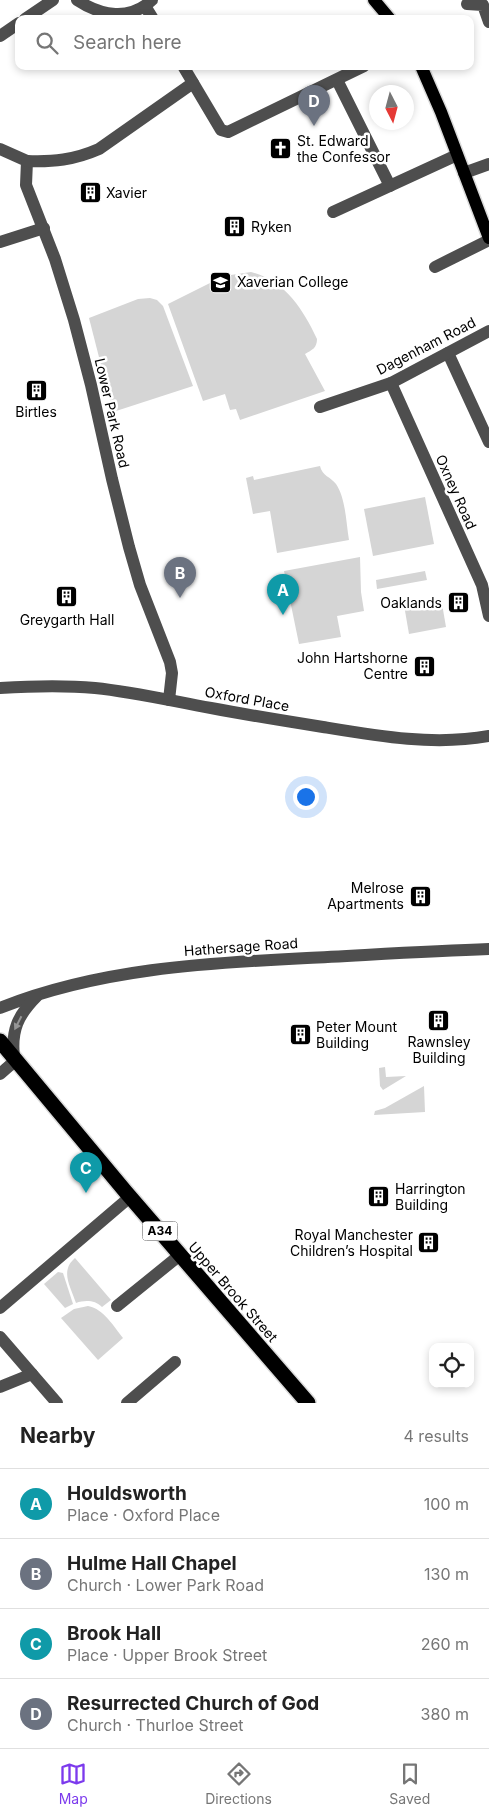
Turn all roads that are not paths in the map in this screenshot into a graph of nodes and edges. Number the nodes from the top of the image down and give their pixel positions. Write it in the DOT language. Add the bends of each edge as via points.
graph roads {
  1 [pos="53,0"];
  2 [pos="78,0"];
  3 [pos="374,0"];
  4 [pos="149,3"];
  5 [pos="467,4"];
  6 [pos="31,15"];
  7 [pos="387,15"];
  8 [pos="489,22"];
  9 [pos="15,26"];
  10 [pos="0,36"];
  11 [pos="185,70"];
  12 [pos="356,70"];
  13 [pos="423,70"];
  14 [pos="337,80"];
  15 [pos="193,83"];
  16 [pos="0,149"];
  17 [pos="457,155"];
  18 [pos="27,161"];
  19 [pos="489,164"];
  20 [pos="464,173"];
  21 [pos="390,186"];
  22 [pos="333,212"];
  23 [pos="44,228"];
  24 [pos="489,239"];
  25 [pos="0,242"];
  26 [pos="435,267"];
  27 [pos="489,331"];
  28 [pos="448,353"];
  29 [pos="391,383"];
  30 [pos="320,407"];
  31 [pos="489,442"];
  32 [pos="489,616"];
  33 [pos="0,688"];
  34 [pos="169,700"];
  35 [pos="489,736"];
  36 [pos="489,949"];
  37 [pos="38,995"];
  38 [pos="0,1008"];
  39 [pos="0,1041"];
  40 [pos="15,1058"];
  41 [pos="0,1074"];
  42 [pos="130,1197"];
  43 [pos="180,1255"];
  44 [pos="117,1306"];
  45 [pos="0,1308"];
  46 [pos="0,1337"];
  47 [pos="175,1362"];
  48 [pos="32,1374"];
  49 [pos="0,1387"];
  50 [pos="57,1403"];
  51 [pos="127,1403"];
  52 [pos="308,1403"];
  1 -- 6 [label="street"];
  2 -- 4 [label="street" via="92,9 112,14 133,12"];
  3 -- 7 [label="main road"];
  5 -- 8 [label="street" via="483,5"];
  9 -- 10 [label="street"];
  11 -- 15 [label="street"];
  12 -- 14 [label="street"];
  13 -- 17 [label="main road"];
  14 -- 15 [label="street" via="228,132 221,130"];
  14 -- 21 [label="street"];
  15 -- 18 [label="street" via="98,149 83,156 53,162"];
  16 -- 18 [label="street"];
  17 -- 20 [label="main road"];
  17 -- 21 [label="street"];
  18 -- 23 [label="street, Lower Park Road" via="26,185"];
  19 -- 20 [label="street"];
  20 -- 24 [label="main road"];
  21 -- 22 [label="street"];
  23 -- 25 [label="street"];
  23 -- 34 [label="street, Lower Park Road" via="74,320 140,585 170,662"];
  24 -- 26 [label="street"];
  27 -- 28 [label="street, Dagenham Road"];
  28 -- 29 [label="street, Dagenham Road"];
  28 -- 31 [label="street"];
  29 -- 30 [label="street, Dagenham Road"];
  29 -- 32 [label="street, Oxney Road" via="482,584"];
  33 -- 34 [label="street, Oxford Place" via="58,686"];
  34 -- 35 [label="street, Oxford Place" via="386,737 454,740"];
  36 -- 37 [label="street, Hathersage Road" via="227,961 171,967 78,984"];
  37 -- 38 [label="street, Hathersage Road"];
  37 -- 40 [label="street, one-way" via="26,1007 14,1030"];
  39 -- 40 [label="highway, Upper Brook Street / A34"];
  40 -- 41 [label="street"];
  40 -- 42 [label="highway, Upper Brook Street / A34"];
  42 -- 43 [label="highway, Upper Brook Street / A34"];
  42 -- 45 [label="street"];
  43 -- 44 [label="street"];
  43 -- 52 [label="highway, Upper Brook Street / A34"];
  46 -- 48 [label="street"];
  47 -- 51 [label="street"];
  48 -- 49 [label="street"];
  48 -- 50 [label="street"];
}
